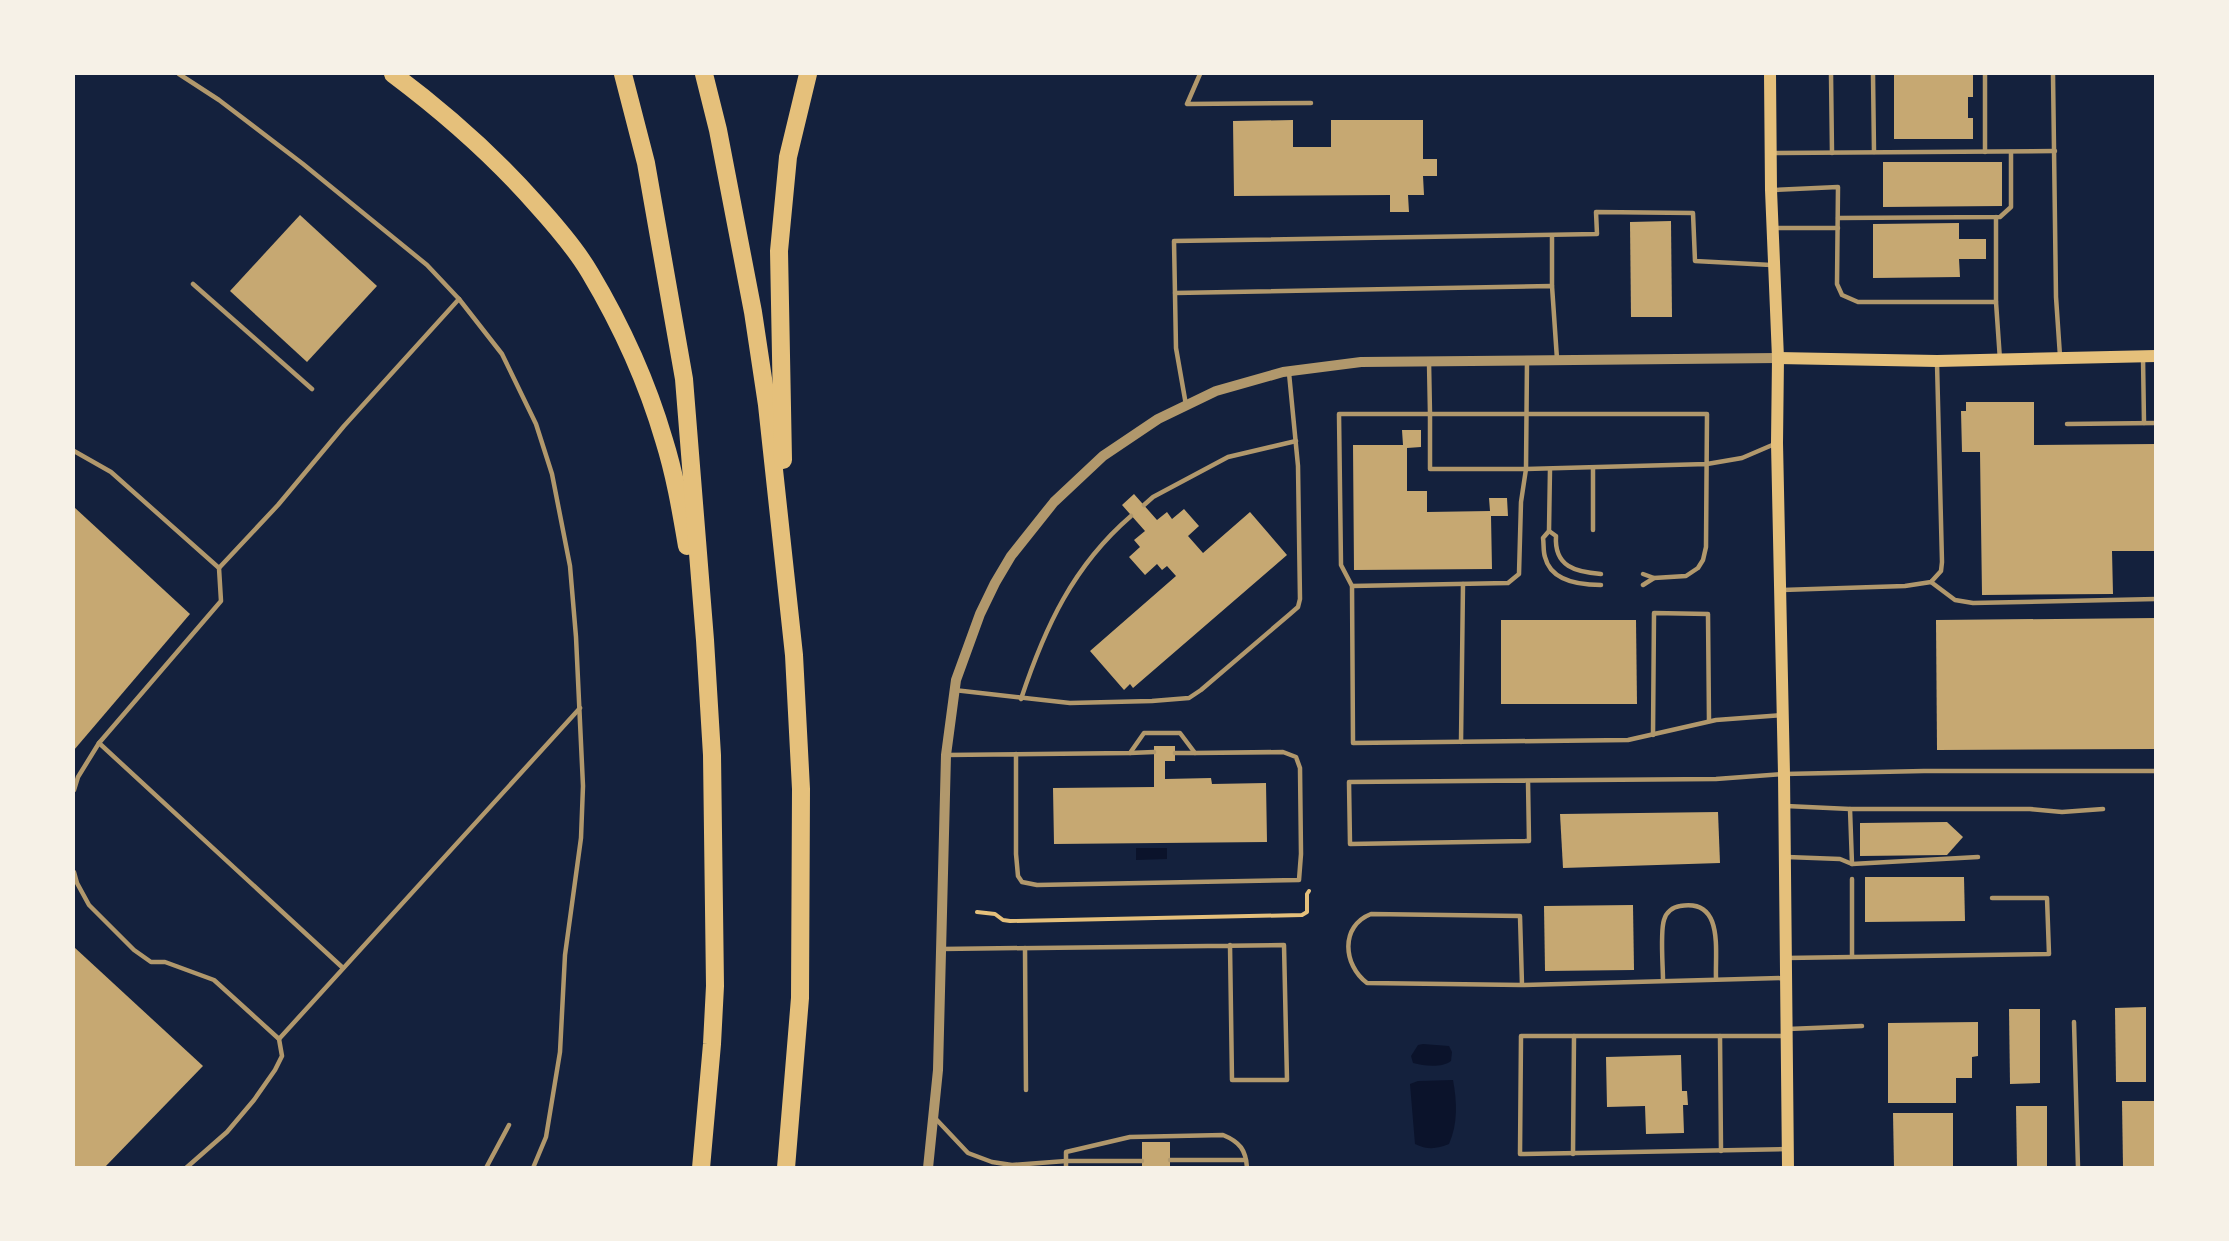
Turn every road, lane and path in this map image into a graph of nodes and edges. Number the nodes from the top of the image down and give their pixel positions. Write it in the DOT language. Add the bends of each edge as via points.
graph roads {
  1 [pos="179,74"];
  2 [pos="393,74"];
  3 [pos="623,74"];
  4 [pos="704,74"];
  5 [pos="808,74"];
  6 [pos="1200,74"];
  7 [pos="1770,74"];
  8 [pos="1831,74"];
  9 [pos="1873,74"];
  10 [pos="1985,74"];
  11 [pos="2054,74"];
  12 [pos="1311,103"];
  13 [pos="2055,151"];
  14 [pos="1874,152"];
  15 [pos="1985,152"];
  16 [pos="2011,152"];
  17 [pos="1771,153"];
  18 [pos="1832,153"];
  19 [pos="1771,190"];
  20 [pos="1996,217"];
  21 [pos="1838,218"];
  22 [pos="1773,228"];
  23 [pos="1838,228"];
  24 [pos="1552,236"];
  25 [pos="1774,265"];
  26 [pos="193,284"];
  27 [pos="1552,286"];
  28 [pos="1175,293"];
  29 [pos="459,299"];
  30 [pos="1996,302"];
  31 [pos="2149,356"];
  32 [pos="1778,358"];
  33 [pos="2060,358"];
  34 [pos="1557,359"];
  35 [pos="1527,360"];
  36 [pos="2000,360"];
  37 [pos="1430,361"];
  38 [pos="1937,361"];
  39 [pos="1288,371"];
  40 [pos="312,389"];
  41 [pos="1186,405"];
  42 [pos="1430,414"];
  43 [pos="1527,415"];
  44 [pos="2144,423"];
  45 [pos="2156,423"];
  46 [pos="2067,424"];
  47 [pos="1296,441"];
  48 [pos="1776,443"];
  49 [pos="74,451"];
  50 [pos="1707,464"];
  51 [pos="1593,468"];
  52 [pos="1526,469"];
  53 [pos="1550,469"];
  54 [pos="1144,505"];
  55 [pos="1131,516"];
  56 [pos="1593,530"];
  57 [pos="1549,531"];
  58 [pos="219,568"];
  59 [pos="1601,574"];
  60 [pos="1643,574"];
  61 [pos="1654,578"];
  62 [pos="1931,582"];
  63 [pos="1462,584"];
  64 [pos="786,585"];
  65 [pos="1601,585"];
  66 [pos="1643,585"];
  67 [pos="1352,586"];
  68 [pos="1779,590"];
  69 [pos="2156,599"];
  70 [pos="705,640"];
  71 [pos="954,690"];
  72 [pos="1021,699"];
  73 [pos="580,708"];
  74 [pos="1782,715"];
  75 [pos="1709,721"];
  76 [pos="1653,735"];
  77 [pos="1461,742"];
  78 [pos="99,743"];
  79 [pos="1130,753"];
  80 [pos="1154,753"];
  81 [pos="1175,753"];
  82 [pos="1195,753"];
  83 [pos="1016,754"];
  84 [pos="946,755"];
  85 [pos="2156,771"];
  86 [pos="1784,774"];
  87 [pos="1528,782"];
  88 [pos="74,790"];
  89 [pos="1783,805"];
  90 [pos="1850,809"];
  91 [pos="2103,809"];
  92 [pos="1784,857"];
  93 [pos="1978,857"];
  94 [pos="1852,864"];
  95 [pos="74,872"];
  96 [pos="1852,879"];
  97 [pos="1309,891"];
  98 [pos="1992,898"];
  99 [pos="976,912"];
  100 [pos="1230,945"];
  101 [pos="1025,948"];
  102 [pos="941,949"];
  103 [pos="1852,956"];
  104 [pos="1786,958"];
  105 [pos="343,968"];
  106 [pos="1716,978"];
  107 [pos="1787,978"];
  108 [pos="1663,981"];
  109 [pos="1522,985"];
  110 [pos="2074,1022"];
  111 [pos="1862,1026"];
  112 [pos="1788,1032"];
  113 [pos="1574,1036"];
  114 [pos="1720,1036"];
  115 [pos="279,1039"];
  116 [pos="1026,1090"];
  117 [pos="933,1116"];
  118 [pos="509,1125"];
  119 [pos="1788,1149"];
  120 [pos="1721,1151"];
  121 [pos="1573,1154"];
  122 [pos="1170,1160"];
  123 [pos="1246,1160"];
  124 [pos="1066,1161"];
  125 [pos="1142,1161"];
  126 [pos="186,1167"];
  127 [pos="486,1167"];
  128 [pos="533,1167"];
  129 [pos="701,1167"];
  130 [pos="786,1167"];
  131 [pos="928,1167"];
  132 [pos="1065,1167"];
  133 [pos="1247,1167"];
  134 [pos="1788,1167"];
  135 [pos="2078,1167"];
  1 -- 29 [label="lane" via="303,164 427,265"];
  2 -- 70 [label="highway" via="464,130 510,174 558,228 590,272 643,380 664,439"];
  3 -- 70 [label="highway" via="645,163 684,379"];
  4 -- 64 [label="highway" via="753,312"];
  5 -- 64 [label="highway" via="788,158 779,251"];
  6 -- 12 [label="lane" via="1187,104"];
  7 -- 17 [label="main road"];
  8 -- 18 [label="lane"];
  9 -- 14 [label="lane"];
  10 -- 15 [label="lane"];
  11 -- 13 [label="lane"];
  13 -- 16 [label="lane"];
  13 -- 33 [label="lane"];
  14 -- 15 [label="lane"];
  14 -- 18 [label="lane"];
  15 -- 16 [label="lane"];
  16 -- 20 [label="lane" via="2011,207"];
  17 -- 18 [label="lane"];
  17 -- 19 [label="main road"];
  19 -- 21 [label="lane" via="1838,187"];
  19 -- 22 [label="main road"];
  20 -- 21 [label="lane"];
  20 -- 30 [label="lane"];
  21 -- 23 [label="lane"];
  22 -- 23 [label="lane"];
  22 -- 25 [label="main road"];
  23 -- 30 [label="lane" via="1838,284 1842,295 1858,302"];
  24 -- 25 [label="lane" via="1597,234 1596,212 1693,213 1695,261"];
  24 -- 27 [label="lane"];
  24 -- 28 [label="lane" via="1174,241"];
  25 -- 32 [label="main road"];
  26 -- 40 [label="lane"];
  27 -- 28 [label="lane"];
  27 -- 34 [label="lane"];
  28 -- 41 [label="lane" via="1176,348"];
  29 -- 58 [label="lane"];
  29 -- 73 [label="lane" via="502,354 536,424 554,480 570,566"];
  30 -- 36 [label="lane"];
  31 -- 33 [label="main road"];
  31 -- 44 [label="lane"];
  32 -- 34 [label="street"];
  32 -- 38 [label="main road"];
  32 -- 48 [label="main road"];
  33 -- 36 [label="main road"];
  34 -- 35 [label="street"];
  35 -- 37 [label="street"];
  35 -- 43 [label="lane"];
  36 -- 38 [label="main road"];
  37 -- 39 [label="street" via="1361,362"];
  37 -- 42 [label="lane"];
  38 -- 62 [label="lane" via="1942,562"];
  39 -- 41 [label="street" via="1216,391"];
  39 -- 47 [label="lane"];
  41 -- 71 [label="street" via="1103,456 1032,528 1011,556 980,614"];
  42 -- 43 [label="lane"];
  42 -- 52 [label="lane" via="1430,469"];
  42 -- 67 [label="lane" via="1339,414 1341,565"];
  43 -- 50 [label="lane" via="1707,414"];
  43 -- 52 [label="lane"];
  44 -- 45 [label="lane"];
  44 -- 46 [label="lane"];
  47 -- 54 [label="lane" via="1228,457"];
  47 -- 72 [label="lane" via="1300,599 1290,614 1189,698 1070,704"];
  48 -- 50 [label="lane" via="1742,458"];
  48 -- 68 [label="main road"];
  49 -- 58 [label="lane" via="111,472"];
  50 -- 51 [label="lane"];
  50 -- 61 [label="lane" via="1703,560 1686,576"];
  51 -- 53 [label="lane"];
  51 -- 56 [label="lane"];
  52 -- 53 [label="lane"];
  52 -- 63 [label="lane" via="1519,574 1508,584"];
  53 -- 57 [label="lane"];
  55 -- 72 [label="lane" via="1111,533 1077,575 1048,624"];
  57 -- 59 [label="lane" via="1556,536 1557,552 1570,568"];
  57 -- 65 [label="lane" via="1543,538 1545,556 1553,571 1570,581"];
  58 -- 78 [label="lane" via="221,601"];
  60 -- 61 [label="lane"];
  61 -- 66 [label="lane"];
  62 -- 68 [label="lane"];
  62 -- 69 [label="lane" via="1955,600 1973,603"];
  63 -- 67 [label="lane"];
  63 -- 77 [label="lane"];
  64 -- 130 [label="highway" via="801,789 800,998"];
  67 -- 77 [label="lane" via="1353,743"];
  68 -- 74 [label="main road"];
  70 -- 129 [label="highway" via="712,755 715,986"];
  71 -- 72 [label="lane"];
  71 -- 84 [label="street"];
  73 -- 105 [label="lane"];
  73 -- 128 [label="lane" via="580,838 565,955 560,1052 546,1137"];
  74 -- 75 [label="lane"];
  74 -- 86 [label="main road"];
  75 -- 76 [label="lane"];
  75 -- 76 [label="lane" via="1708,614 1654,614"];
  76 -- 77 [label="lane" via="1628,740"];
  78 -- 88 [label="lane"];
  78 -- 105 [label="lane"];
  79 -- 80 [label="lane"];
  79 -- 82 [label="lane" via="1144,733 1180,733"];
  79 -- 83 [label="lane"];
  81 -- 82 [label="lane"];
  82 -- 83 [label="lane" via="1283,752 1296,757 1300,768 1299,880 1037,885 1022,882 1018,876"];
  83 -- 84 [label="lane"];
  84 -- 102 [label="street"];
  85 -- 86 [label="lane"];
  86 -- 87 [label="lane"];
  86 -- 89 [label="main road"];
  87 -- 87 [label="lane" via="1349,782 1350,844 1529,841"];
  89 -- 90 [label="lane"];
  89 -- 92 [label="main road"];
  90 -- 91 [label="lane"];
  90 -- 94 [label="lane"];
  92 -- 94 [label="lane" via="1840,859"];
  92 -- 104 [label="main road"];
  93 -- 94 [label="lane"];
  95 -- 115 [label="lane" via="89,905 134,950 151,962 214,980"];
  96 -- 103 [label="lane"];
  97 -- 99 [label="path" via="1307,912 1302,915 1010,921"];
  98 -- 103 [label="lane" via="2047,898 2049,954"];
  100 -- 100 [label="lane" via="1284,945 1287,1080 1232,1080"];
  100 -- 101 [label="lane"];
  101 -- 102 [label="lane"];
  101 -- 116 [label="lane"];
  102 -- 117 [label="street"];
  103 -- 104 [label="lane"];
  104 -- 107 [label="main road"];
  105 -- 115 [label="lane"];
  106 -- 107 [label="lane"];
  106 -- 108 [label="lane"];
  106 -- 108 [label="lane" via="1714,920 1707,911 1690,905 1677,906 1663,921"];
  107 -- 112 [label="main road"];
  108 -- 109 [label="lane"];
  109 -- 109 [label="lane" via="1367,983 1357,976 1350,959 1349,933 1359,919 1371,914 1520,916"];
  110 -- 135 [label="lane"];
  111 -- 112 [label="lane"];
  112 -- 114 [label="lane"];
  112 -- 119 [label="main road"];
  113 -- 114 [label="lane"];
  113 -- 121 [label="lane"];
  113 -- 121 [label="lane" via="1521,1036 1520,1155"];
  114 -- 120 [label="lane"];
  115 -- 126 [label="lane" via="282,1056 254,1100 227,1132"];
  117 -- 124 [label="lane" via="968,1153 992,1162 1012,1165"];
  117 -- 131 [label="street"];
  118 -- 127 [label="lane"];
  119 -- 120 [label="lane"];
  119 -- 134 [label="main road"];
  120 -- 121 [label="lane"];
  122 -- 123 [label="lane"];
  123 -- 124 [label="lane" via="1242,1147 1223,1136 1130,1137 1066,1152"];
  123 -- 133 [label="lane"];
  124 -- 125 [label="lane"];
  124 -- 132 [label="lane"];
}
